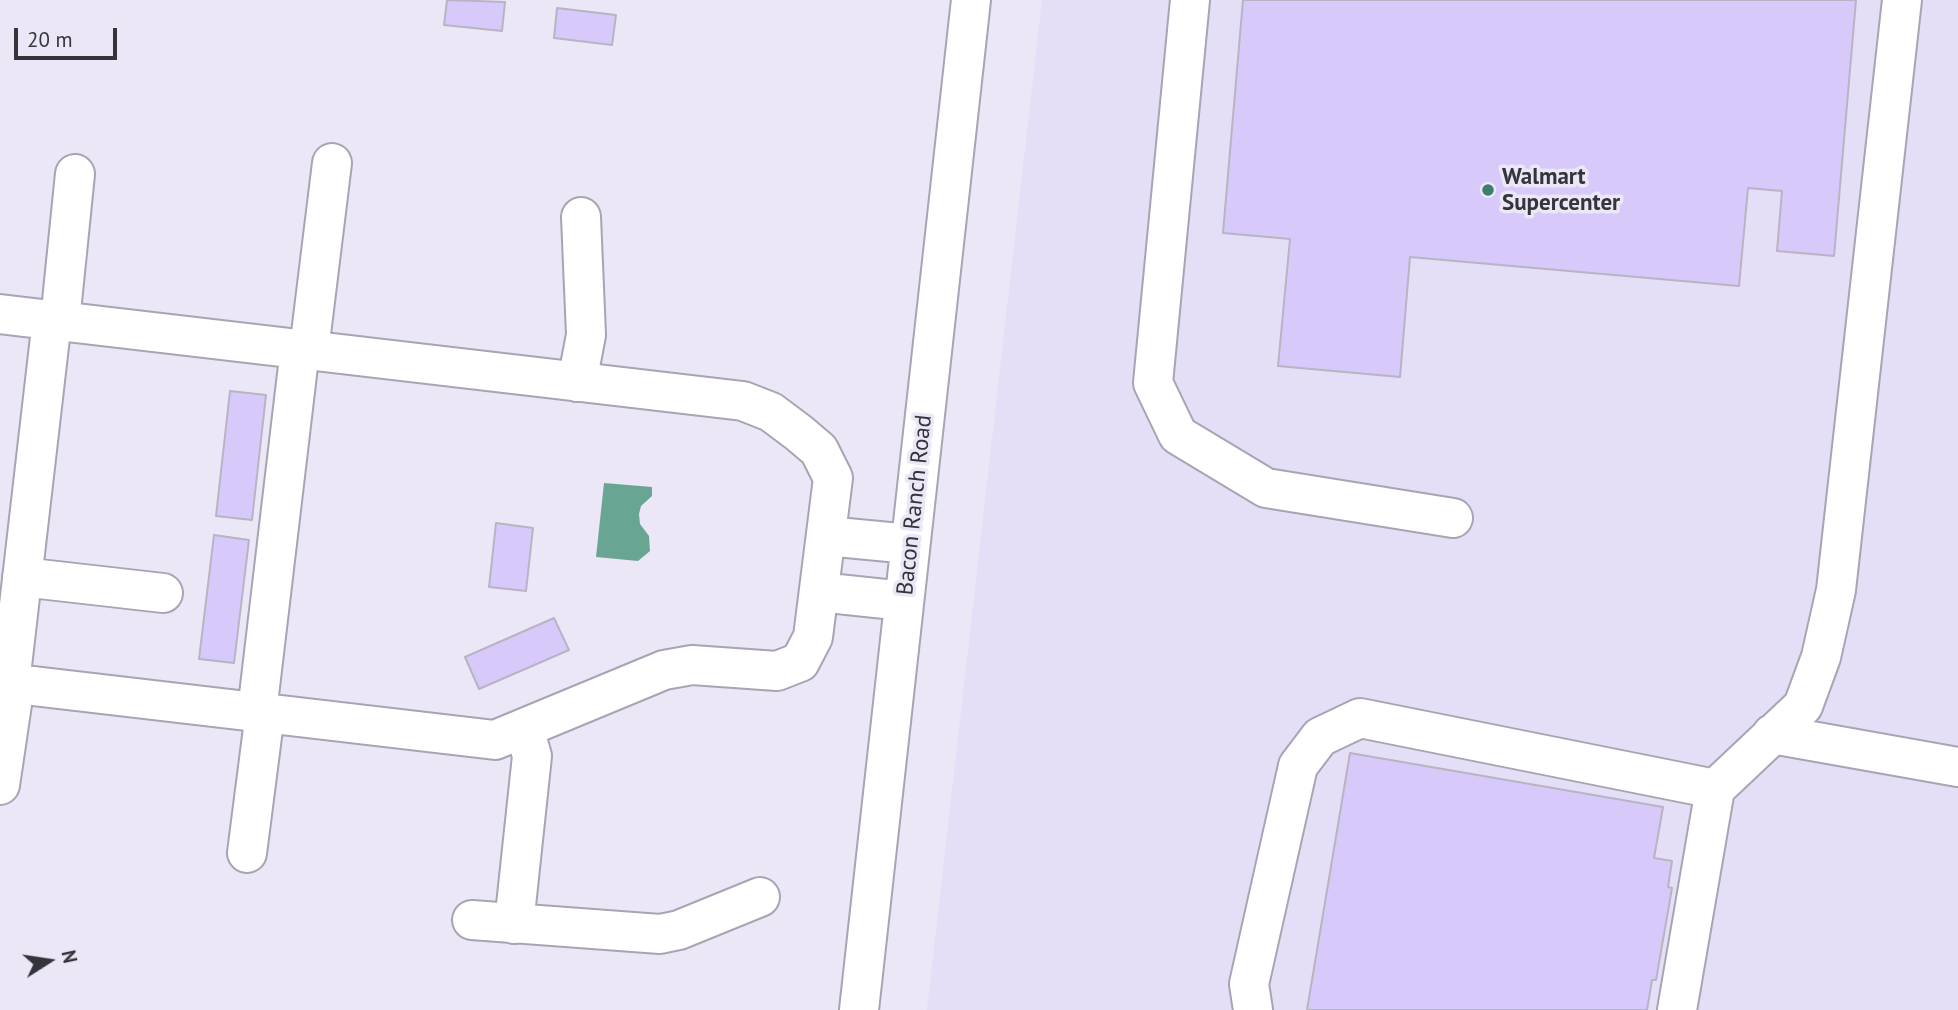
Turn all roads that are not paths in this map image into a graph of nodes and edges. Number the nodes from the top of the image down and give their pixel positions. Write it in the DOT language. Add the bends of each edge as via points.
graph roads {
  1 [pos="971,0"];
  2 [pos="1191,0"];
  3 [pos="1902,0"];
  4 [pos="332,163"];
  5 [pos="75,174"];
  6 [pos="581,217"];
  7 [pos="0,314"];
  8 [pos="56,321"];
  9 [pos="304,349"];
  10 [pos="577,382"];
  11 [pos="1453,518"];
  12 [pos="826,536"];
  13 [pos="910,544"];
  14 [pos="22,577"];
  15 [pos="819,592"];
  16 [pos="163,593"];
  17 [pos="904,601"];
  18 [pos="8,683"];
  19 [pos="261,713"];
  20 [pos="524,728"];
  21 [pos="1772,734"];
  22 [pos="1958,767"];
  23 [pos="0,785"];
  24 [pos="1715,789"];
  25 [pos="247,853"];
  26 [pos="760,897"];
  27 [pos="472,920"];
  28 [pos="514,924"];
  29 [pos="859,1010"];
  30 [pos="1253,1010"];
  31 [pos="1677,1010"];
  1 -- 13 [label="street, Bacon Ranch Road"];
  2 -- 11 [label="street" via="1153,383 1178,435 1266,488"];
  3 -- 21 [label="street" via="1836,590 1821,657 1802,706"];
  4 -- 9 [label="street"];
  5 -- 8 [label="street"];
  6 -- 10 [label="street" via="586,335"];
  7 -- 8 [label="street"];
  8 -- 9 [label="street"];
  8 -- 14 [label="street"];
  9 -- 10 [label="street"];
  9 -- 19 [label="street"];
  10 -- 12 [label="street" via="743,401 771,412 819,450 834,478"];
  12 -- 13 [label="street"];
  12 -- 15 [label="street"];
  13 -- 17 [label="street, Bacon Ranch Road"];
  14 -- 16 [label="street"];
  14 -- 18 [label="street"];
  15 -- 17 [label="street"];
  15 -- 20 [label="street" via="813,637 800,662 777,671 692,666 664,670"];
  17 -- 29 [label="street, Bacon Ranch Road"];
  18 -- 19 [label="street"];
  18 -- 23 [label="street"];
  19 -- 20 [label="street" via="495,740"];
  19 -- 25 [label="street"];
  20 -- 28 [label="street" via="532,757"];
  21 -- 22 [label="street"];
  21 -- 24 [label="street"];
  24 -- 30 [label="street" via="1360,719 1320,737 1298,766 1249,984"];
  24 -- 31 [label="street"];
  26 -- 28 [label="street" via="660,934"];
  27 -- 28 [label="street"];
}
